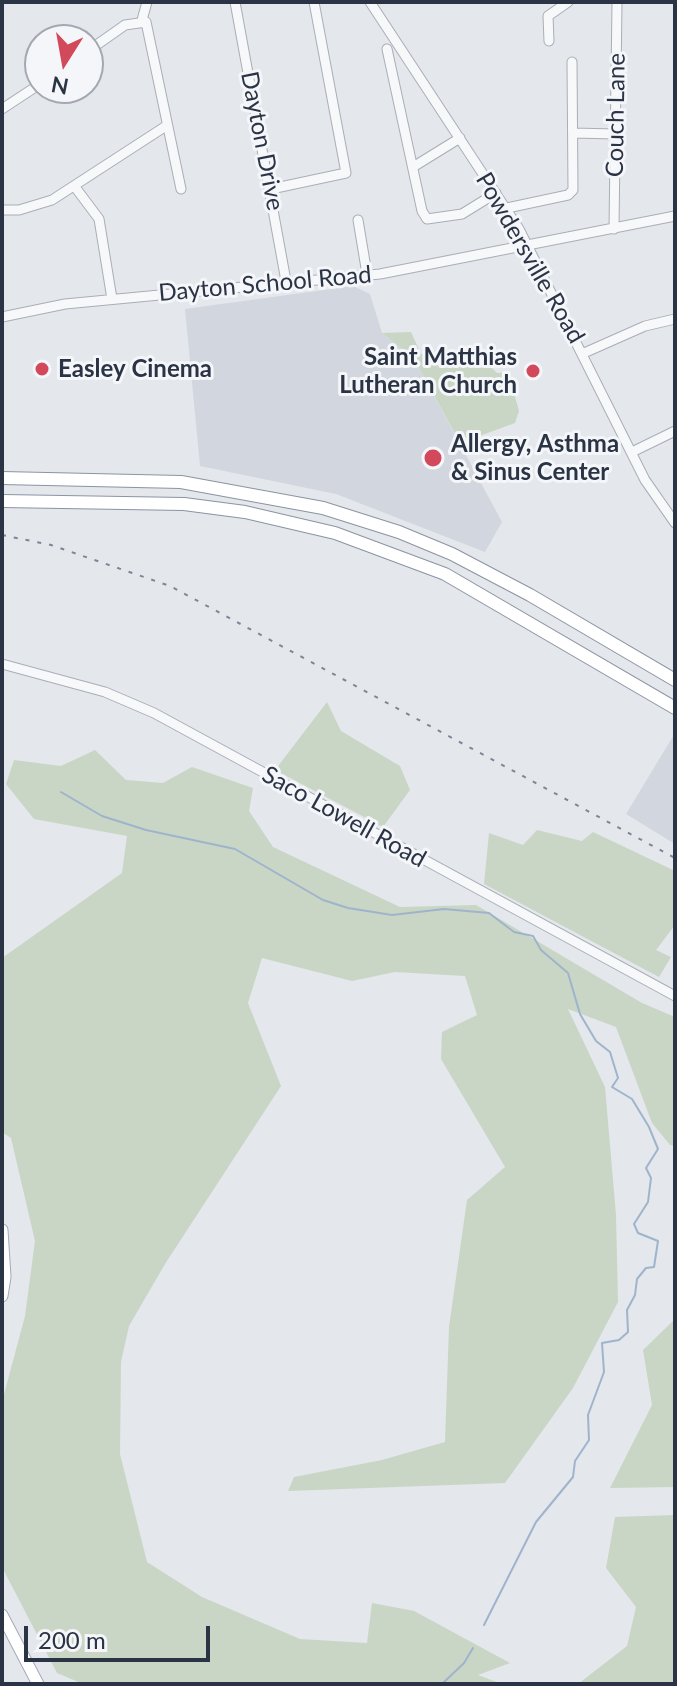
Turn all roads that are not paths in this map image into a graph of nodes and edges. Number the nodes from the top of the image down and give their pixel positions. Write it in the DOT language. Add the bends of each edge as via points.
graph roads {
  1 [pos="147,2"];
  2 [pos="235,2"];
  3 [pos="314,2"];
  4 [pos="370,2"];
  5 [pos="568,2"];
  6 [pos="617,2"];
  7 [pos="142,20"];
  8 [pos="104,40"];
  9 [pos="549,41"];
  10 [pos="387,49"];
  11 [pos="572,62"];
  12 [pos="24,95"];
  13 [pos="2,109"];
  14 [pos="166,126"];
  15 [pos="573,133"];
  16 [pos="616,134"];
  17 [pos="460,138"];
  18 [pos="413,167"];
  19 [pos="75,187"];
  20 [pos="181,189"];
  21 [pos="271,189"];
  22 [pos="496,193"];
  23 [pos="507,208"];
  24 [pos="2,210"];
  25 [pos="675,216"];
  26 [pos="358,220"];
  27 [pos="614,229"];
  28 [pos="528,244"];
  29 [pos="367,274"];
  30 [pos="286,281"];
  31 [pos="112,299"];
  32 [pos="2,317"];
  33 [pos="675,319"];
  34 [pos="584,353"];
  35 [pos="675,431"];
  36 [pos="632,452"];
  37 [pos="2,478"];
  38 [pos="149,480"];
  39 [pos="2,501"];
  40 [pos="296,501"];
  41 [pos="147,502"];
  42 [pos="292,521"];
  43 [pos="675,523"];
  44 [pos="544,603"];
  45 [pos="532,622"];
  46 [pos="2,664"];
  47 [pos="675,680"];
  48 [pos="675,708"];
  49 [pos="675,996"];
  50 [pos="2,1230"];
  51 [pos="2,1296"];
  52 [pos="2,1615"];
  53 [pos="38,1684"];
  1 -- 7 [label="street"];
  2 -- 21 [label="street, Dayton Drive"];
  3 -- 21 [label="street" via="346,173"];
  4 -- 17 [label="street, Powdersville Road"];
  5 -- 9 [label="street" via="548,16"];
  6 -- 16 [label="street, Couch Lane"];
  7 -- 8 [label="street"];
  7 -- 14 [label="street" via="149,31"];
  10 -- 18 [label="street"];
  11 -- 15 [label="street"];
  12 -- 13 [label="street"];
  14 -- 19 [label="street"];
  14 -- 20 [label="street"];
  15 -- 16 [label="street"];
  15 -- 23 [label="street" via="573,190"];
  16 -- 27 [label="street, Couch Lane"];
  17 -- 18 [label="street"];
  17 -- 22 [label="street, Powdersville Road"];
  18 -- 22 [label="street" via="427,219 462,214"];
  19 -- 24 [label="street" via="33,207"];
  19 -- 31 [label="street" via="99,219"];
  21 -- 30 [label="street, Dayton Drive"];
  22 -- 23 [label="street, Powdersville Road"];
  23 -- 28 [label="street, Powdersville Road"];
  25 -- 27 [label="street, Dayton School Road"];
  26 -- 29 [label="street"];
  27 -- 28 [label="street, Dayton School Road"];
  28 -- 29 [label="street, Dayton School Road"];
  28 -- 34 [label="street, Powdersville Road"];
  29 -- 30 [label="street, Dayton School Road"];
  30 -- 31 [label="street, Dayton School Road"];
  31 -- 32 [label="street, Dayton School Road"];
  33 -- 34 [label="street"];
  34 -- 36 [label="street, Powdersville Road"];
  35 -- 36 [label="street"];
  36 -- 43 [label="street, Powdersville Road"];
  37 -- 38 [label="highway"];
  38 -- 40 [label="highway"];
  38 -- 41 [label="highway"];
  39 -- 41 [label="highway"];
  40 -- 42 [label="highway"];
  40 -- 44 [label="highway" via="427,543"];
  41 -- 42 [label="highway"];
  42 -- 45 [label="highway" via="424,564"];
  44 -- 45 [label="highway"];
  44 -- 47 [label="highway"];
  45 -- 48 [label="highway"];
  46 -- 49 [label="street, Saco Lowell Road" via="105,692 154,713"];
  50 -- 51 [label="main road"];
  52 -- 53 [label="main road"];
}
